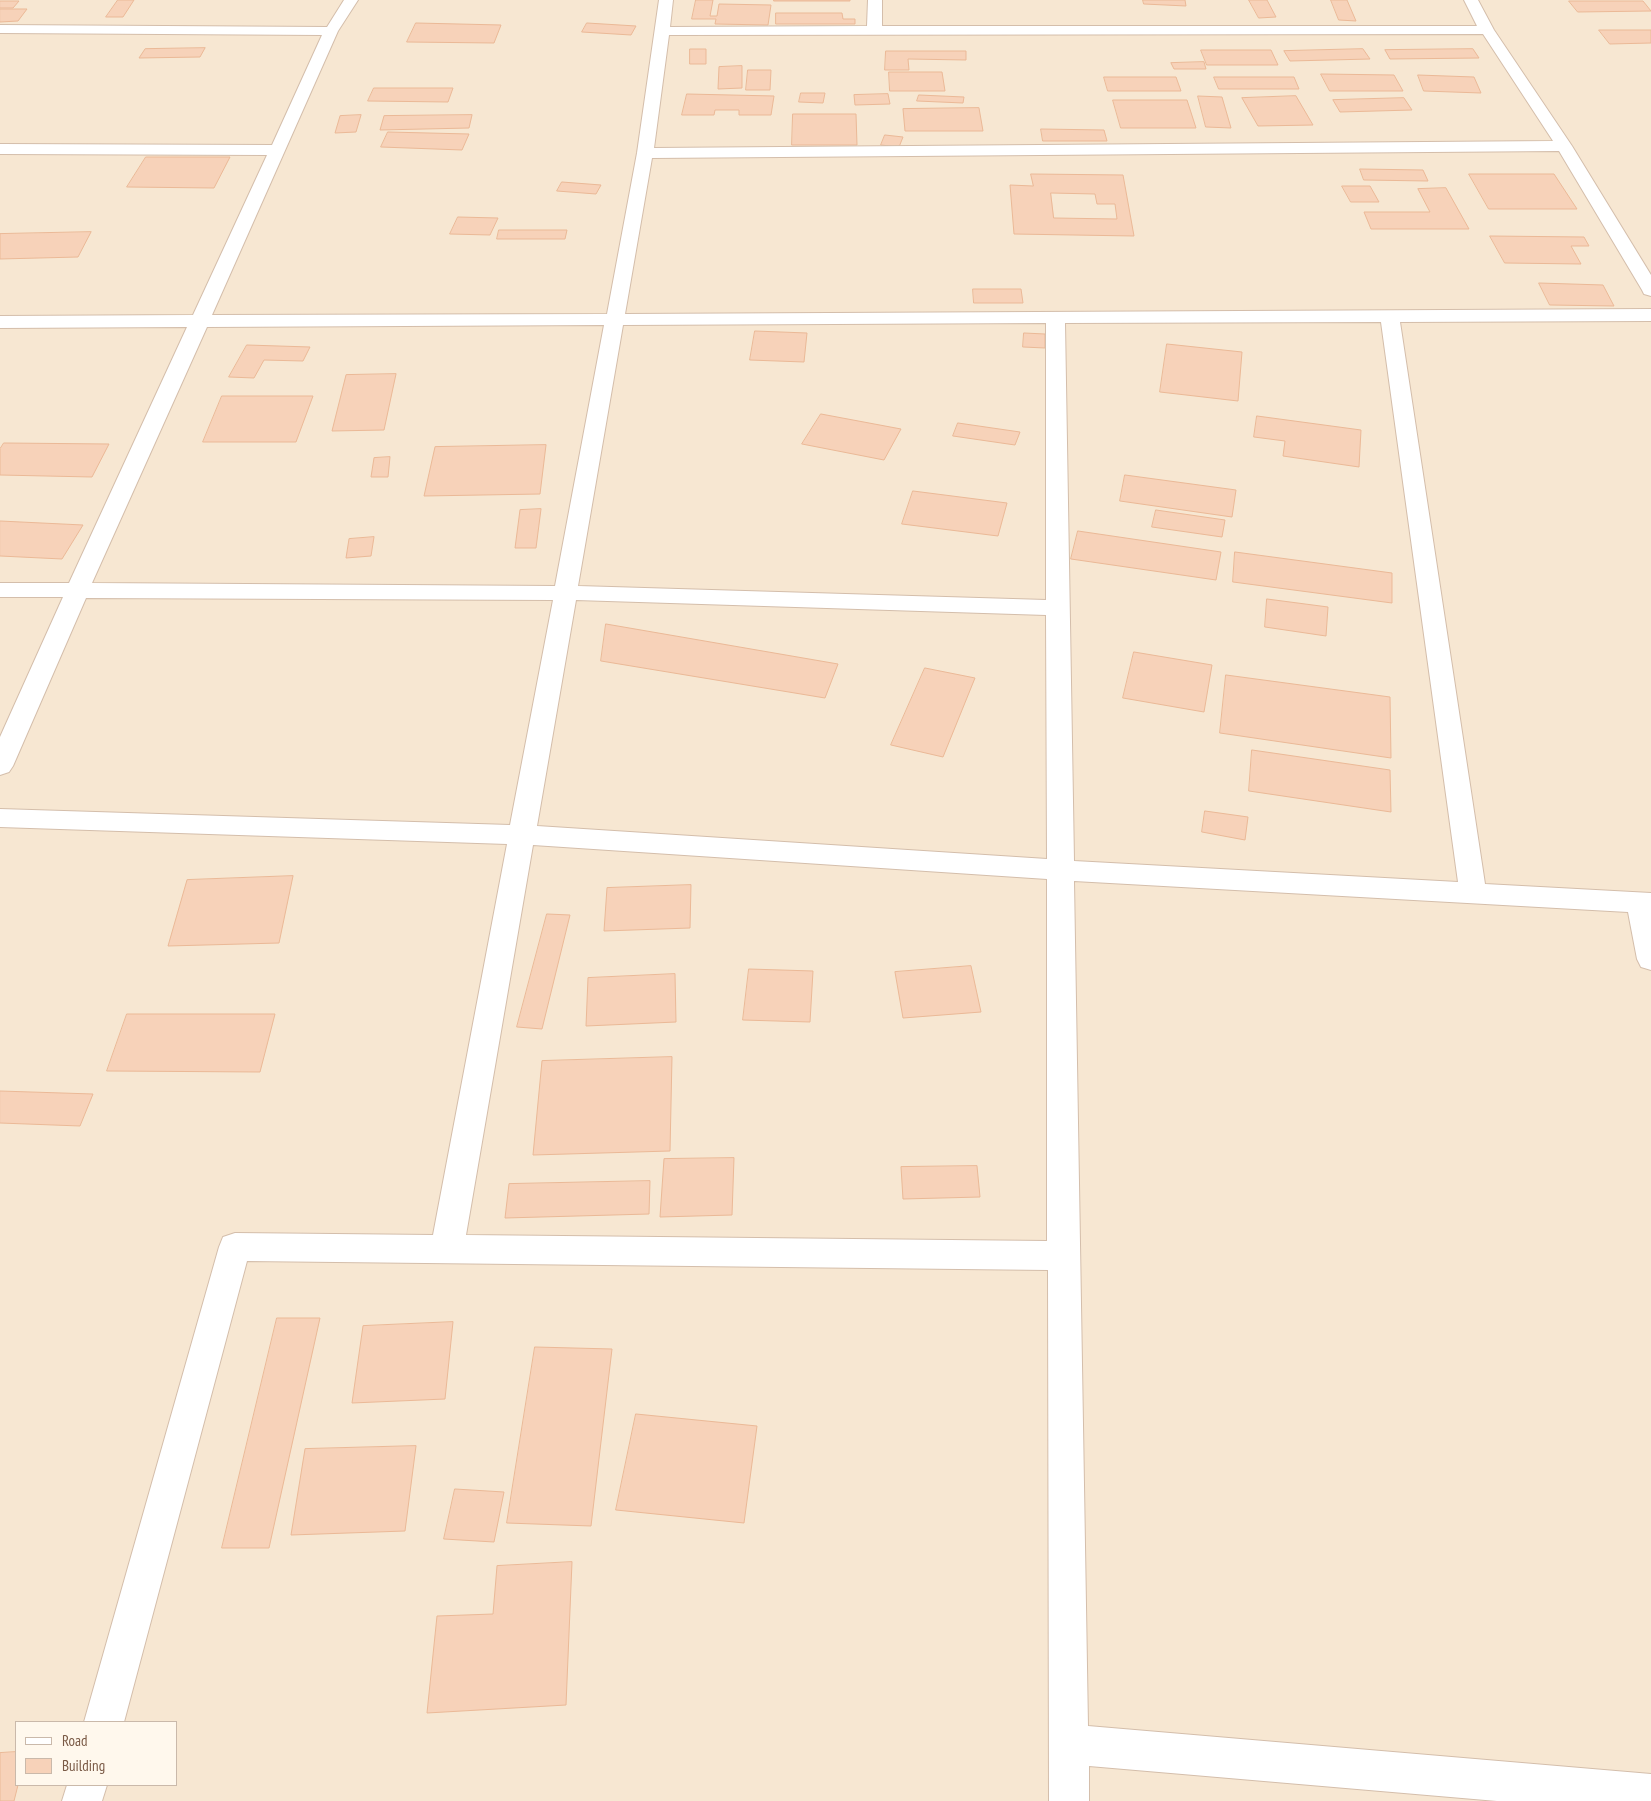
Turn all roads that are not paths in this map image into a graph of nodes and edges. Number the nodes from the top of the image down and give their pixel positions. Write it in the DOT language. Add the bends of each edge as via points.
graph roads {
  1 [pos="351,0"];
  2 [pos="666,0"];
  3 [pos="875,0"];
  4 [pos="1471,0"];
  5 [pos="0,29"];
  6 [pos="874,30"];
  7 [pos="1488,30"];
  8 [pos="331,31"];
  9 [pos="662,31"];
  10 [pos="1564,146"];
  11 [pos="0,149"];
  12 [pos="278,150"];
  13 [pos="645,153"];
  14 [pos="1651,290"];
  15 [pos="1651,315"];
  16 [pos="1390,316"];
  17 [pos="1055,317"];
  18 [pos="615,319"];
  19 [pos="201,321"];
  20 [pos="0,322"];
  21 [pos="0,590"];
  22 [pos="76,590"];
  23 [pos="565,592"];
  24 [pos="1058,608"];
  25 [pos="0,766"];
  26 [pos="0,818"];
  27 [pos="521,835"];
  28 [pos="1060,870"];
  29 [pos="1473,892"];
  30 [pos="1646,903"];
  31 [pos="1651,959"];
  32 [pos="447,1249"];
  33 [pos="1064,1256"];
  34 [pos="104,1721"];
  35 [pos="1069,1744"];
  36 [pos="87,1786"];
  37 [pos="1651,1794"];
  38 [pos="82,1801"];
  39 [pos="1069,1801"];
  1 -- 8 [label="street"];
  2 -- 9 [label="street"];
  3 -- 6 [label="street"];
  4 -- 7 [label="street"];
  5 -- 8 [label="street"];
  6 -- 7 [label="street"];
  6 -- 9 [label="street"];
  7 -- 10 [label="street"];
  8 -- 12 [label="street"];
  9 -- 13 [label="street"];
  10 -- 13 [label="street"];
  10 -- 14 [label="street"];
  11 -- 12 [label="street"];
  12 -- 19 [label="street"];
  13 -- 18 [label="street"];
  15 -- 16 [label="street"];
  16 -- 17 [label="street"];
  16 -- 29 [label="street"];
  17 -- 18 [label="street"];
  17 -- 24 [label="street"];
  18 -- 19 [label="street"];
  18 -- 23 [label="street"];
  19 -- 20 [label="street"];
  19 -- 22 [label="street"];
  21 -- 22 [label="street"];
  22 -- 23 [label="street"];
  22 -- 25 [label="street"];
  23 -- 24 [label="street"];
  23 -- 27 [label="street"];
  24 -- 28 [label="street"];
  26 -- 27 [label="street"];
  27 -- 28 [label="street"];
  27 -- 32 [label="street"];
  28 -- 29 [label="street"];
  28 -- 33 [label="street"];
  29 -- 30 [label="street"];
  30 -- 31 [label="street"];
  32 -- 33 [label="street"];
  32 -- 34 [label="street" via="235,1247"];
  33 -- 35 [label="street"];
  35 -- 37 [label="street"];
  35 -- 39 [label="street"];
  36 -- 38 [label="street"];
}
